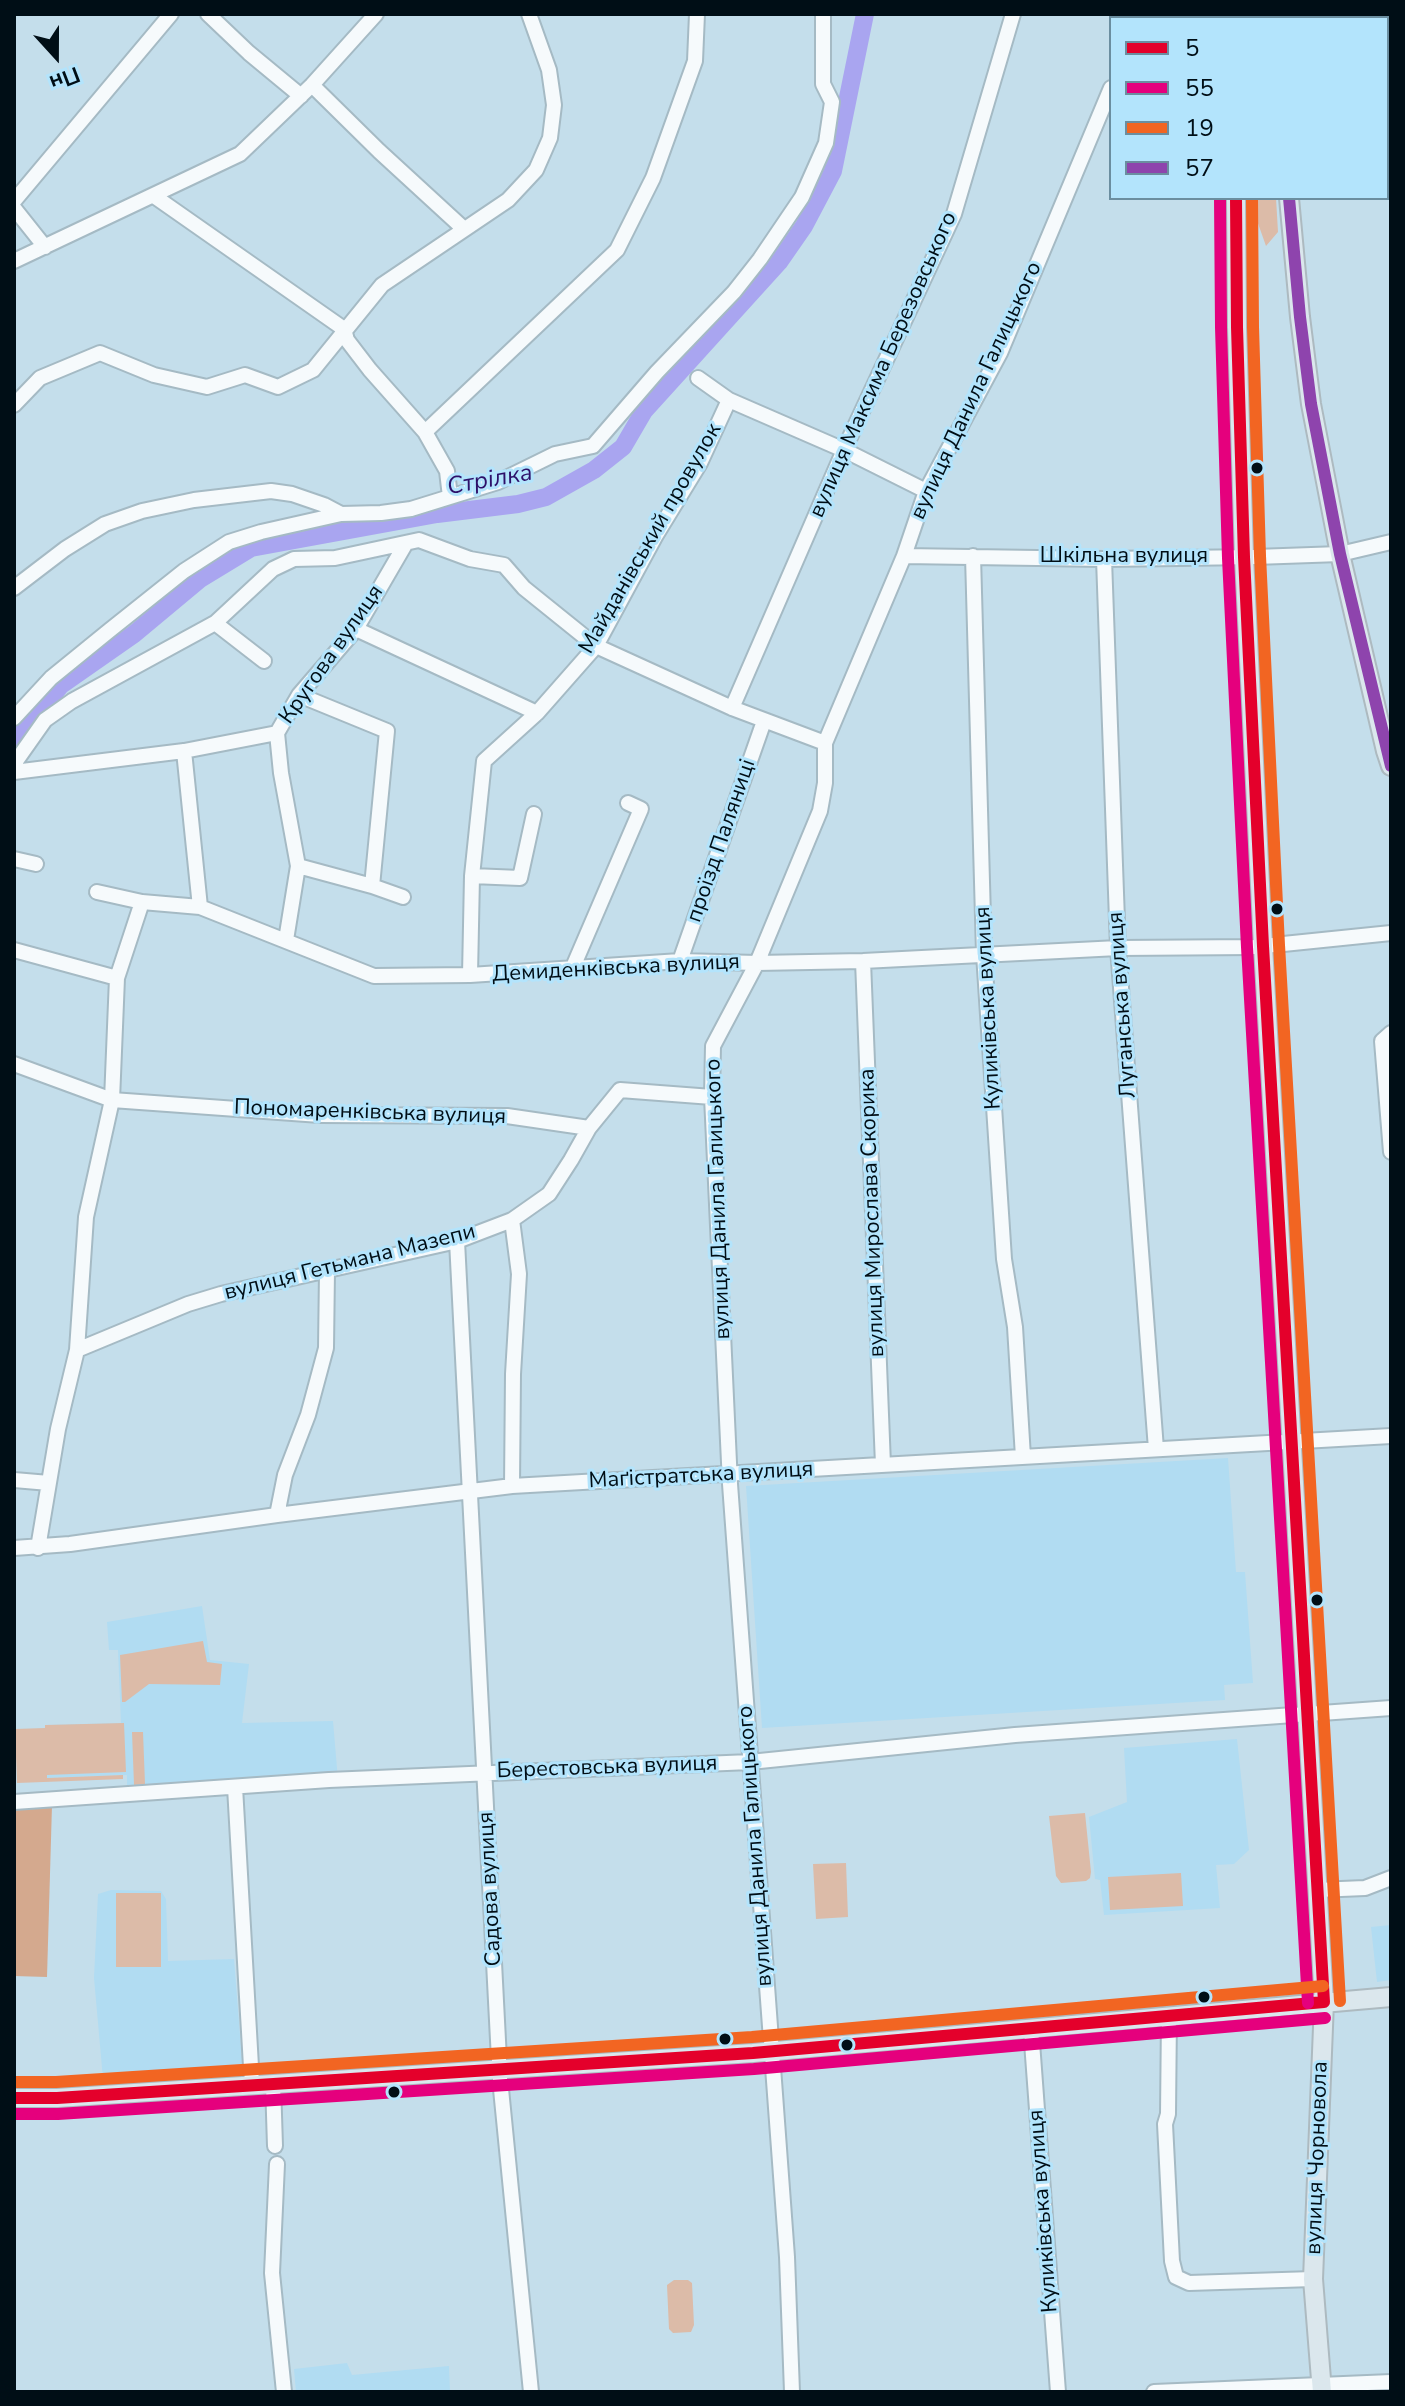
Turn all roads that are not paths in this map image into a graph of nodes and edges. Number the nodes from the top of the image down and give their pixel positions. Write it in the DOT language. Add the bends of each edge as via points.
graph roads {
  1 [pos="171,14"];
  2 [pos="208,14"];
  3 [pos="376,14"];
  4 [pos="529,14"];
  5 [pos="697,14"];
  6 [pos="823,14"];
  7 [pos="1013,14"];
  8 [pos="306,90"];
  9 [pos="1109,93"];
  10 [pos="154,196"];
  11 [pos="1236,200"];
  12 [pos="1289,200"];
  13 [pos="14,201"];
  14 [pos="14,208"];
  15 [pos="464,229"];
  16 [pos="45,247"];
  17 [pos="14,261"];
  18 [pos="344,329"];
  19 [pos="698,378"];
  20 [pos="729,400"];
  21 [pos="14,405"];
  22 [pos="425,432"];
  23 [pos="844,450"];
  24 [pos="926,491"];
  25 [pos="450,497"];
  26 [pos="341,514"];
  27 [pos="1391,542"];
  28 [pos="406,543"];
  29 [pos="1340,554"];
  30 [pos="904,556"];
  31 [pos="973,556"];
  32 [pos="1244,557"];
  33 [pos="1104,559"];
  34 [pos="14,588"];
  35 [pos="215,623"];
  36 [pos="356,629"];
  37 [pos="596,646"];
  38 [pos="264,661"];
  39 [pos="299,695"];
  40 [pos="732,708"];
  41 [pos="537,713"];
  42 [pos="14,718"];
  43 [pos="764,721"];
  44 [pos="277,733"];
  45 [pos="825,743"];
  46 [pos="184,751"];
  47 [pos="14,764"];
  48 [pos="1391,766"];
  49 [pos="14,772"];
  50 [pos="628,803"];
  51 [pos="534,814"];
  52 [pos="14,859"];
  53 [pos="36,864"];
  54 [pos="298,866"];
  55 [pos="472,876"];
  56 [pos="372,886"];
  57 [pos="97,892"];
  58 [pos="403,897"];
  59 [pos="142,902"];
  60 [pos="200,907"];
  61 [pos="1391,933"];
  62 [pos="286,940"];
  63 [pos="1263,946"];
  64 [pos="1118,948"];
  65 [pos="14,950"];
  66 [pos="984,954"];
  67 [pos="680,961"];
  68 [pos="863,961"];
  69 [pos="757,963"];
  70 [pos="573,967"];
  71 [pos="470,975"];
  72 [pos="117,978"];
  73 [pos="1391,1033"];
  74 [pos="14,1064"];
  75 [pos="712,1097"];
  76 [pos="112,1100"];
  77 [pos="589,1128"];
  78 [pos="1391,1152"];
  79 [pos="512,1220"];
  80 [pos="457,1241"];
  81 [pos="327,1271"];
  82 [pos="77,1350"];
  83 [pos="1391,1436"];
  84 [pos="1293,1441"];
  85 [pos="1156,1449"];
  86 [pos="1023,1457"];
  87 [pos="883,1465"];
  88 [pos="730,1475"];
  89 [pos="14,1480"];
  90 [pos="49,1483"];
  91 [pos="512,1486"];
  92 [pos="470,1491"];
  93 [pos="277,1515"];
  94 [pos="14,1548"];
  95 [pos="38,1548"];
  96 [pos="1391,1708"];
  97 [pos="1309,1714"];
  98 [pos="750,1762"];
  99 [pos="485,1773"];
  100 [pos="235,1787"];
  101 [pos="14,1802"];
  102 [pos="1391,1878"];
  103 [pos="1317,1890"];
  104 [pos="1391,1997"];
  105 [pos="1324,2002"];
  106 [pos="1169,2016"];
  107 [pos="1031,2029"];
  108 [pos="772,2051"];
  109 [pos="500,2068"];
  110 [pos="273,2083"];
  111 [pos="252,2084"];
  112 [pos="14,2098"];
  113 [pos="275,2146"];
  114 [pos="277,2164"];
  115 [pos="1313,2279"];
  116 [pos="1391,2382"];
  117 [pos="1322,2389"];
  118 [pos="284,2392"];
  119 [pos="531,2392"];
  120 [pos="792,2392"];
  121 [pos="1058,2392"];
  122 [pos="1154,2392"];
  1 -- 13 [label="street"];
  2 -- 8 [label="street" via="249,53"];
  3 -- 8 [label="street"];
  4 -- 15 [label="street" via="549,70 554,105 550,138 536,170 508,200"];
  5 -- 22 [label="street" via="695,61 653,178 617,250"];
  6 -- 25 [label="street" via="823,84 832,102 826,143 802,197 760,259 593,446 555,454 498,482"];
  7 -- 23 [label="street, вулиця Максима Березовського" via="954,214"];
  8 -- 10 [label="street" via="240,154"];
  8 -- 15 [label="street"];
  9 -- 24 [label="street, вулиця Данила Галицького" via="1000,353"];
  10 -- 16 [label="street"];
  10 -- 18 [label="street"];
  11 -- 32 [label="main road, вулиця Чорновола"];
  12 -- 29 [label="main road" via="1311,404"];
  14 -- 16 [label="street"];
  15 -- 18 [label="street" via="382,285"];
  16 -- 17 [label="street"];
  18 -- 21 [label="street" via="313,370 278,387 245,375 207,387 154,375 100,353 40,378"];
  18 -- 22 [label="street" via="362,360"];
  19 -- 20 [label="street"];
  20 -- 23 [label="street"];
  20 -- 37 [label="street, Майданівський провулок" via="700,463"];
  22 -- 25 [label="street" via="447,471"];
  23 -- 24 [label="street"];
  23 -- 40 [label="street, вулиця Максима Березовського"];
  24 -- 30 [label="street, вулиця Данила Галицького"];
  25 -- 26 [label="street" via="411,509"];
  26 -- 34 [label="street" via="271,491 142,511 105,524"];
  26 -- 42 [label="street" via="229,542 184,571 51,678"];
  27 -- 29 [label="street, Шкільна вулиця"];
  28 -- 35 [label="street, Кругова вулиця" via="335,558 294,559 273,569"];
  28 -- 36 [label="street, Кругова вулиця"];
  28 -- 37 [label="street" via="419,540 504,565 524,588"];
  29 -- 32 [label="street, Шкільна вулиця"];
  29 -- 48 [label="main road"];
  30 -- 31 [label="street, Шкільна вулиця"];
  30 -- 45 [label="street, вулиця Данила Галицького"];
  31 -- 33 [label="street, Шкільна вулиця"];
  31 -- 66 [label="street, Куликівська вулиця"];
  32 -- 33 [label="street, Шкільна вулиця"];
  32 -- 63 [label="main road, вулиця Чорновола"];
  33 -- 64 [label="street, Луганська вулиця"];
  35 -- 38 [label="street"];
  35 -- 47 [label="street, Кругова вулиця" via="72,701 45,720"];
  36 -- 39 [label="street, Кругова вулиця"];
  36 -- 41 [label="street"];
  37 -- 40 [label="street"];
  37 -- 41 [label="street, Майданівський провулок"];
  39 -- 44 [label="street, Кругова вулиця"];
  39 -- 56 [label="street" via="387,731"];
  40 -- 43 [label="street"];
  41 -- 55 [label="street, Майданівський провулок" via="484,761"];
  43 -- 45 [label="street"];
  43 -- 67 [label="street, проїзд Паляниці"];
  44 -- 46 [label="street, Кругова вулиця"];
  44 -- 54 [label="street"];
  45 -- 69 [label="street, вулиця Данила Галицького" via="820,811"];
  46 -- 49 [label="street, Кругова вулиця"];
  46 -- 60 [label="street"];
  50 -- 70 [label="street" via="641,809"];
  51 -- 55 [label="street" via="520,878"];
  52 -- 53 [label="street"];
  54 -- 56 [label="street"];
  54 -- 62 [label="street"];
  55 -- 71 [label="street, Майданівський провулок"];
  56 -- 58 [label="street"];
  57 -- 59 [label="street, Демиденківська вулиця"];
  59 -- 60 [label="street, Демиденківська вулиця"];
  59 -- 72 [label="street"];
  60 -- 62 [label="street, Демиденківська вулиця"];
  61 -- 63 [label="street, Демиденківська вулиця"];
  62 -- 71 [label="street, Демиденківська вулиця" via="374,976"];
  63 -- 64 [label="street, Демиденківська вулиця"];
  63 -- 84 [label="main road, вулиця Чорновола"];
  64 -- 66 [label="street, Демиденківська вулиця"];
  64 -- 85 [label="street, Луганська вулиця"];
  65 -- 72 [label="street"];
  66 -- 68 [label="street, Демиденківська вулиця"];
  66 -- 86 [label="street, Куликівська вулиця"];
  67 -- 69 [label="street, Демиденківська вулиця"];
  67 -- 70 [label="street, Демиденківська вулиця"];
  68 -- 69 [label="street, Демиденківська вулиця"];
  68 -- 87 [label="street, вулиця Мирослава Скорика"];
  69 -- 75 [label="street, вулиця Данила Галицького" via="713,1046"];
  70 -- 71 [label="street, Демиденківська вулиця"];
  72 -- 76 [label="street"];
  73 -- 78 [label="street" via="1382,1041"];
  74 -- 76 [label="street, Пономаренківська вулиця"];
  75 -- 77 [label="street, вулиця Гетьмана Мазепи" via="620,1090"];
  75 -- 88 [label="street, вулиця Данила Галицького"];
  76 -- 77 [label="street, Пономаренківська вулиця" via="320,1115 507,1116"];
  76 -- 82 [label="street" via="86,1217"];
  77 -- 79 [label="street, вулиця Гетьмана Мазепи" via="549,1194"];
  79 -- 80 [label="street, вулиця Гетьмана Мазепи"];
  79 -- 91 [label="street" via="519,1274"];
  80 -- 81 [label="street, вулиця Гетьмана Мазепи"];
  80 -- 92 [label="street, Садова вулиця"];
  81 -- 82 [label="street, вулиця Гетьмана Мазепи" via="188,1304"];
  81 -- 93 [label="street" via="326,1348"];
  82 -- 90 [label="street"];
  83 -- 84 [label="street, Маґістратська вулиця"];
  84 -- 85 [label="street, Маґістратська вулиця"];
  84 -- 97 [label="main road, вулиця Чорновола"];
  85 -- 86 [label="street, Маґістратська вулиця"];
  86 -- 87 [label="street, Маґістратська вулиця"];
  87 -- 88 [label="street, Маґістратська вулиця"];
  88 -- 91 [label="street, Маґістратська вулиця"];
  88 -- 98 [label="street, вулиця Данила Галицького"];
  89 -- 90 [label="street"];
  90 -- 95 [label="street"];
  91 -- 92 [label="street, Маґістратська вулиця"];
  92 -- 93 [label="street, Маґістратська вулиця"];
  92 -- 99 [label="street, Садова вулиця"];
  93 -- 95 [label="street, Маґістратська вулиця"];
  94 -- 95 [label="street, Маґістратська вулиця"];
  96 -- 97 [label="street, Берестовська вулиця"];
  97 -- 98 [label="street, Берестовська вулиця" via="1015,1735"];
  97 -- 103 [label="main road, вулиця Чорновола"];
  98 -- 99 [label="street, Берестовська вулиця"];
  98 -- 108 [label="street, вулиця Данила Галицького"];
  99 -- 100 [label="street, Берестовська вулиця"];
  99 -- 109 [label="street, Садова вулиця"];
  100 -- 101 [label="street, Берестовська вулиця"];
  100 -- 111 [label="street"];
  102 -- 103 [label="street" via="1365,1888"];
  103 -- 105 [label="main road, вулиця Чорновола"];
  104 -- 105 [label="main road"];
  105 -- 106 [label="main road"];
  105 -- 115 [label="main road, вулиця Чорновола"];
  106 -- 107 [label="main road"];
  106 -- 115 [label="street" via="1165,2124 1176,2277 1189,2283"];
  107 -- 108 [label="main road"];
  107 -- 121 [label="street, Куликівська вулиця"];
  108 -- 109 [label="main road"];
  108 -- 120 [label="street, вулиця Данила Галицького"];
  109 -- 110 [label="main road"];
  109 -- 119 [label="street, Садова вулиця"];
  110 -- 111 [label="main road"];
  110 -- 113 [label="street"];
  111 -- 112 [label="main road"];
  114 -- 118 [label="street" via="272,2273"];
  115 -- 117 [label="main road, вулиця Чорновола"];
  116 -- 117 [label="street"];
  117 -- 122 [label="street"];
}
